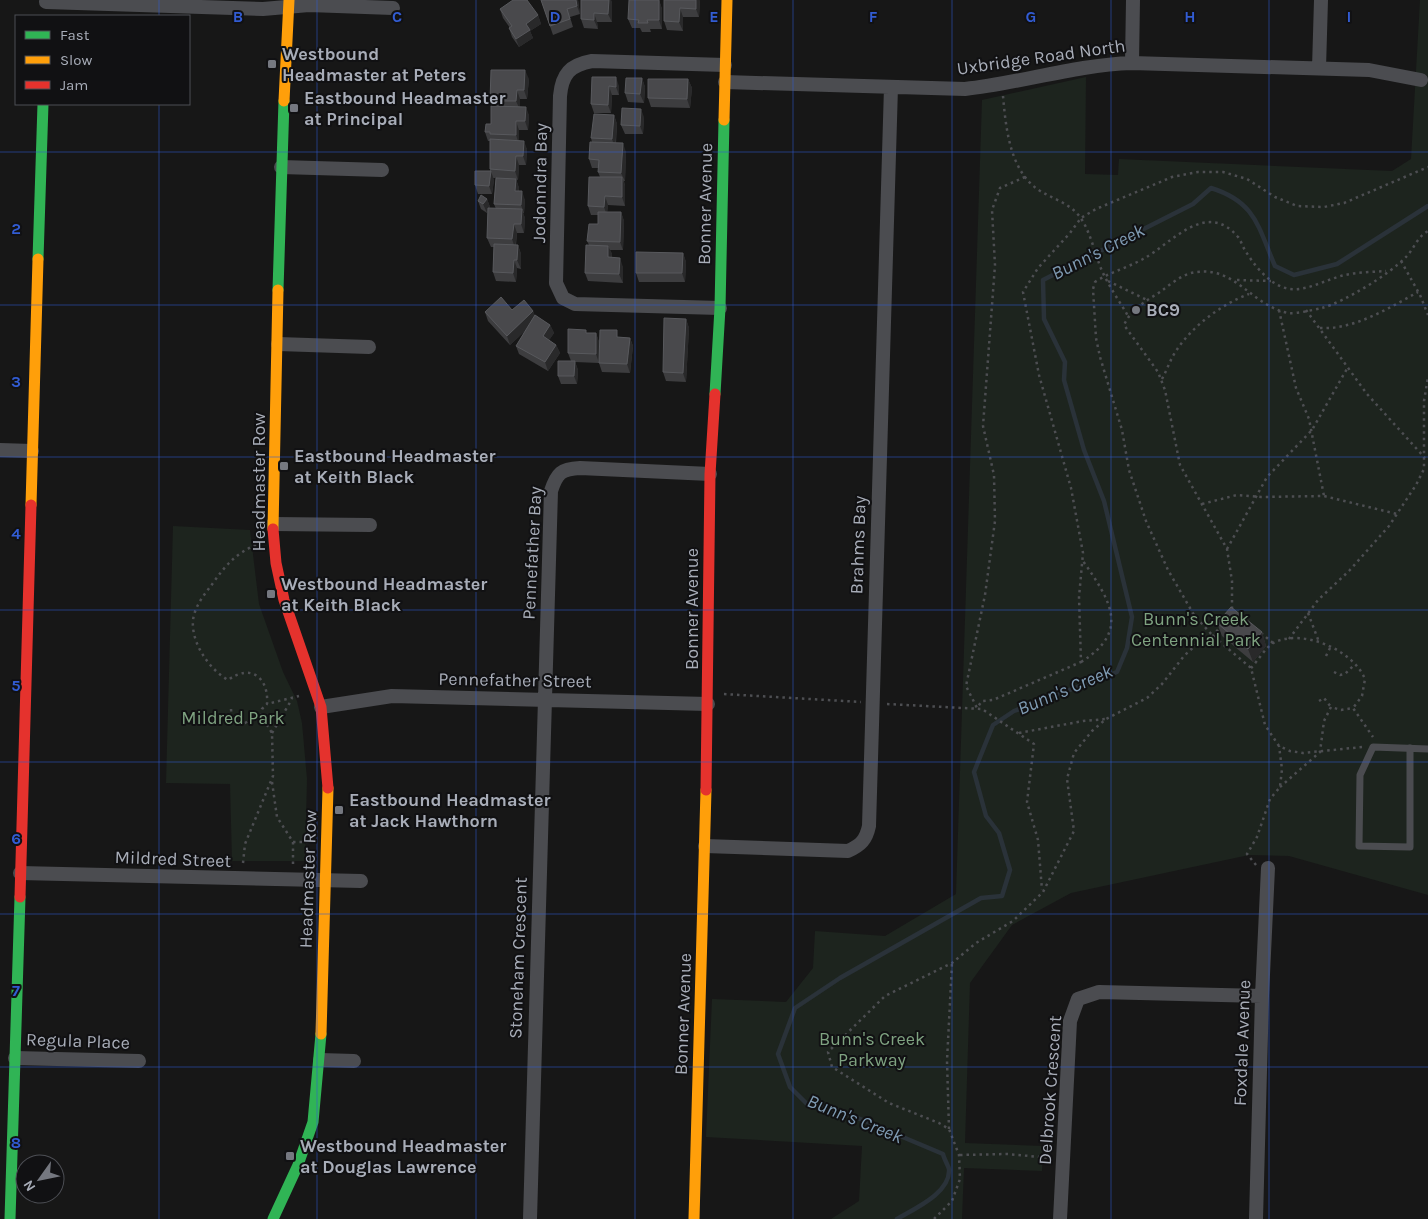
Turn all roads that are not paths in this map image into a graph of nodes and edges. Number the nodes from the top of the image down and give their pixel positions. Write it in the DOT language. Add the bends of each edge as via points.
graph roads {
  1 [pos="727,0"];
  2 [pos="1133,0"];
  3 [pos="1321,0"];
  4 [pos="46,1"];
  5 [pos="288,4"];
  6 [pos="393,8"];
  7 [pos="45,15"];
  8 [pos="1132,63"];
  9 [pos="725,65"];
  10 [pos="1319,68"];
  11 [pos="1421,80"];
  12 [pos="725,82"];
  13 [pos="891,87"];
  14 [pos="43,105"];
  15 [pos="281,167"];
  16 [pos="382,170"];
  17 [pos="720,308"];
  18 [pos="278,344"];
  19 [pos="369,347"];
  20 [pos="0,450"];
  21 [pos="32,451"];
  22 [pos="710,474"];
  23 [pos="273,524"];
  24 [pos="370,525"];
  25 [pos="544,699"];
  26 [pos="708,699"];
  27 [pos="321,707"];
  28 [pos="1410,748"];
  29 [pos="1428,749"];
  30 [pos="705,846"];
  31 [pos="1268,868"];
  32 [pos="20,873"];
  33 [pos="361,881"];
  34 [pos="325,882"];
  35 [pos="1262,996"];
  36 [pos="15,1058"];
  37 [pos="320,1060"];
  38 [pos="139,1061"];
  39 [pos="354,1061"];
  40 [pos="7,1210"];
  41 [pos="273,1219"];
  42 [pos="530,1219"];
  43 [pos="694,1219"];
  44 [pos="1060,1219"];
  45 [pos="1256,1219"];
  1 -- 9 [label="street, Bonner Avenue"];
  2 -- 8 [label="street"];
  3 -- 10 [label="street"];
  4 -- 5 [label="street" via="263,10"];
  4 -- 7 [label="street"];
  5 -- 6 [label="street"];
  5 -- 15 [label="street, Headmaster Row"];
  8 -- 10 [label="street, Uxbridge Road North"];
  8 -- 13 [label="street, Uxbridge Road North" via="1101,64 1002,85 965,89"];
  9 -- 12 [label="street, Bonner Avenue"];
  9 -- 17 [label="street, Jodonndra Bay" via="592,61 568,70 560,96 556,283 563,298 575,304"];
  10 -- 11 [label="street, Uxbridge Road North" via="1369,70"];
  12 -- 13 [label="street, Uxbridge Road North"];
  12 -- 17 [label="street, Bonner Avenue"];
  13 -- 30 [label="street, Brahms Bay" via="869,826 860,845 848,851"];
  14 -- 21 [label="street"];
  15 -- 16 [label="street"];
  15 -- 18 [label="street, Headmaster Row"];
  17 -- 22 [label="street, Bonner Avenue"];
  18 -- 19 [label="street"];
  18 -- 23 [label="street, Headmaster Row"];
  20 -- 21 [label="street"];
  21 -- 32 [label="street"];
  22 -- 25 [label="street, Pennefather Bay" via="580,468 566,469 556,478 551,491"];
  22 -- 26 [label="street, Bonner Avenue"];
  23 -- 24 [label="street"];
  23 -- 27 [label="street, Headmaster Row" via="276,563 284,600"];
  25 -- 26 [label="street, Pennefather Street"];
  25 -- 27 [label="street, Pennefather Street" via="392,696"];
  25 -- 42 [label="street, Stoneham Crescent"];
  26 -- 30 [label="street, Bonner Avenue"];
  27 -- 34 [label="street, Headmaster Row" via="328,773"];
  28 -- 28 [label="lane" via="1373,747 1360,775 1359,846 1410,847"];
  28 -- 29 [label="lane"];
  30 -- 43 [label="street, Bonner Avenue"];
  31 -- 35 [label="street, Foxdale Avenue"];
  32 -- 34 [label="street, Mildred Street"];
  32 -- 36 [label="street"];
  33 -- 34 [label="street, Mildred Street"];
  34 -- 37 [label="street, Headmaster Row"];
  35 -- 44 [label="street, Delbrook Crescent" via="1099,992 1078,999 1070,1021"];
  35 -- 45 [label="street, Foxdale Avenue"];
  36 -- 38 [label="street, Regula Place"];
  36 -- 40 [label="street"];
  37 -- 39 [label="street"];
  37 -- 41 [label="street, Headmaster Row" via="313,1122 298,1165"];
}
